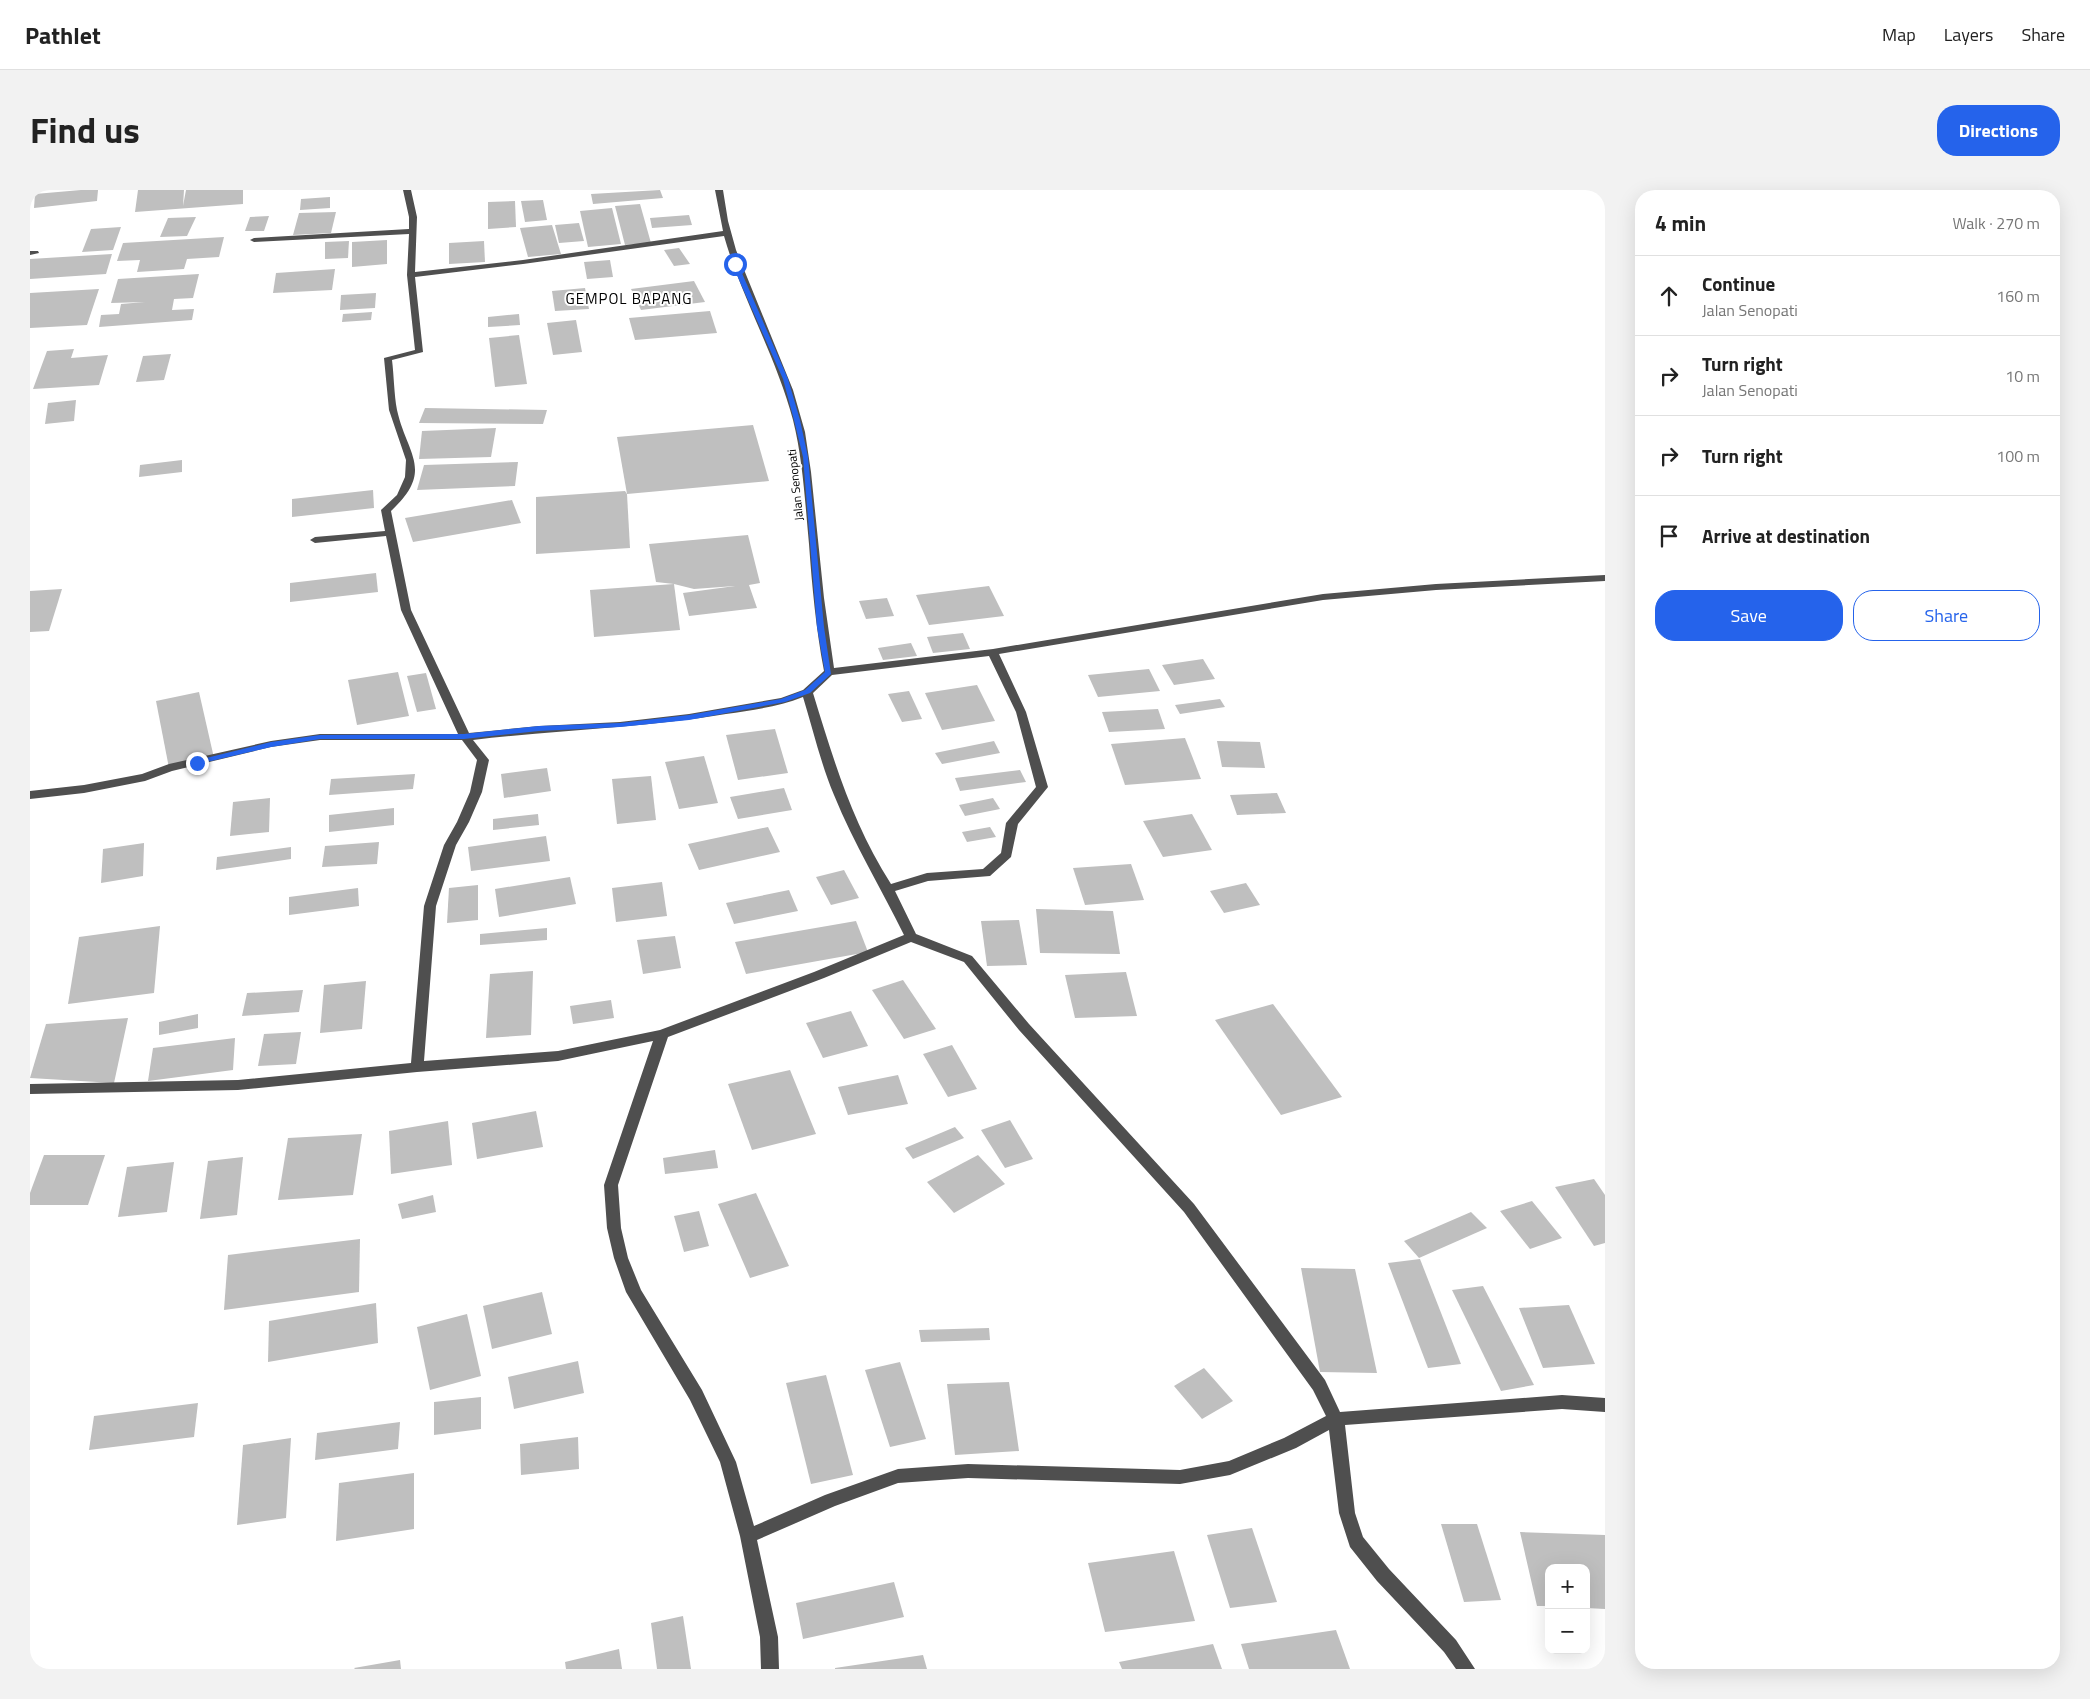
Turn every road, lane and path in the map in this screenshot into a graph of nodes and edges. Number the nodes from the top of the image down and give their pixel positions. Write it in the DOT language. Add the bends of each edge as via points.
graph roads {
  1 [pos="407,190"];
  2 [pos="719,190"];
  3 [pos="413,230"];
  4 [pos="727,233"];
  5 [pos="254,240"];
  6 [pos="411,275"];
  7 [pos="391,533"];
  8 [pos="314,540"];
  9 [pos="1601,578"];
  10 [pos="1605,589"];
  11 [pos="993,652"];
  12 [pos="829,672"];
  13 [pos="807,692"];
  14 [pos="464,737"];
  15 [pos="30,795"];
  16 [pos="888,889"];
  17 [pos="911,937"];
  18 [pos="662,1034"];
  19 [pos="417,1067"];
  20 [pos="30,1089"];
  21 [pos="1605,1405"];
  22 [pos="1336,1419"];
  23 [pos="748,1536"];
  24 [pos="770,1669"];
  25 [pos="1466,1669"];
  1 -- 3 [label="street"];
  2 -- 4 [label="street, Jalan Senopati"];
  3 -- 5 [label="street"];
  3 -- 6 [label="street"];
  4 -- 6 [label="street"];
  4 -- 12 [label="street, Jalan Senopati" via="735,264 786,379 806,457 821,627"];
  6 -- 7 [label="street" via="419,352 388,358 393,410 411,460 410,476 401,496 386,510"];
  7 -- 8 [label="street"];
  7 -- 14 [label="street" via="406,610"];
  9 -- 10 [label="street"];
  9 -- 11 [label="street" via="1323,597"];
  11 -- 12 [label="street"];
  11 -- 16 [label="street" via="1021,712 1042,787 1012,823 1007,854 986,873 927,877"];
  12 -- 13 [label="street"];
  13 -- 14 [label="street" via="783,701 689,718"];
  13 -- 16 [label="street" via="839,794 869,859"];
  14 -- 15 [label="street" via="320,737 271,744 84,789"];
  14 -- 19 [label="street" via="483,760 476,792 450,845 430,906"];
  16 -- 17 [label="street"];
  17 -- 18 [label="street"];
  17 -- 22 [label="street" via="968,959 1024,1028 1189,1208 1319,1385"];
  18 -- 19 [label="street" via="558,1056"];
  18 -- 23 [label="street" via="611,1185 614,1228 634,1292 696,1395 728,1462"];
  19 -- 20 [label="street" via="238,1085"];
  21 -- 22 [label="street" via="1562,1402"];
  22 -- 23 [label="street" via="1230,1468 1180,1477 968,1472 898,1476 831,1500"];
  22 -- 25 [label="street" via="1347,1513 1356,1541 1383,1575 1450,1646"];
  23 -- 24 [label="street" via="769,1637"];
}
